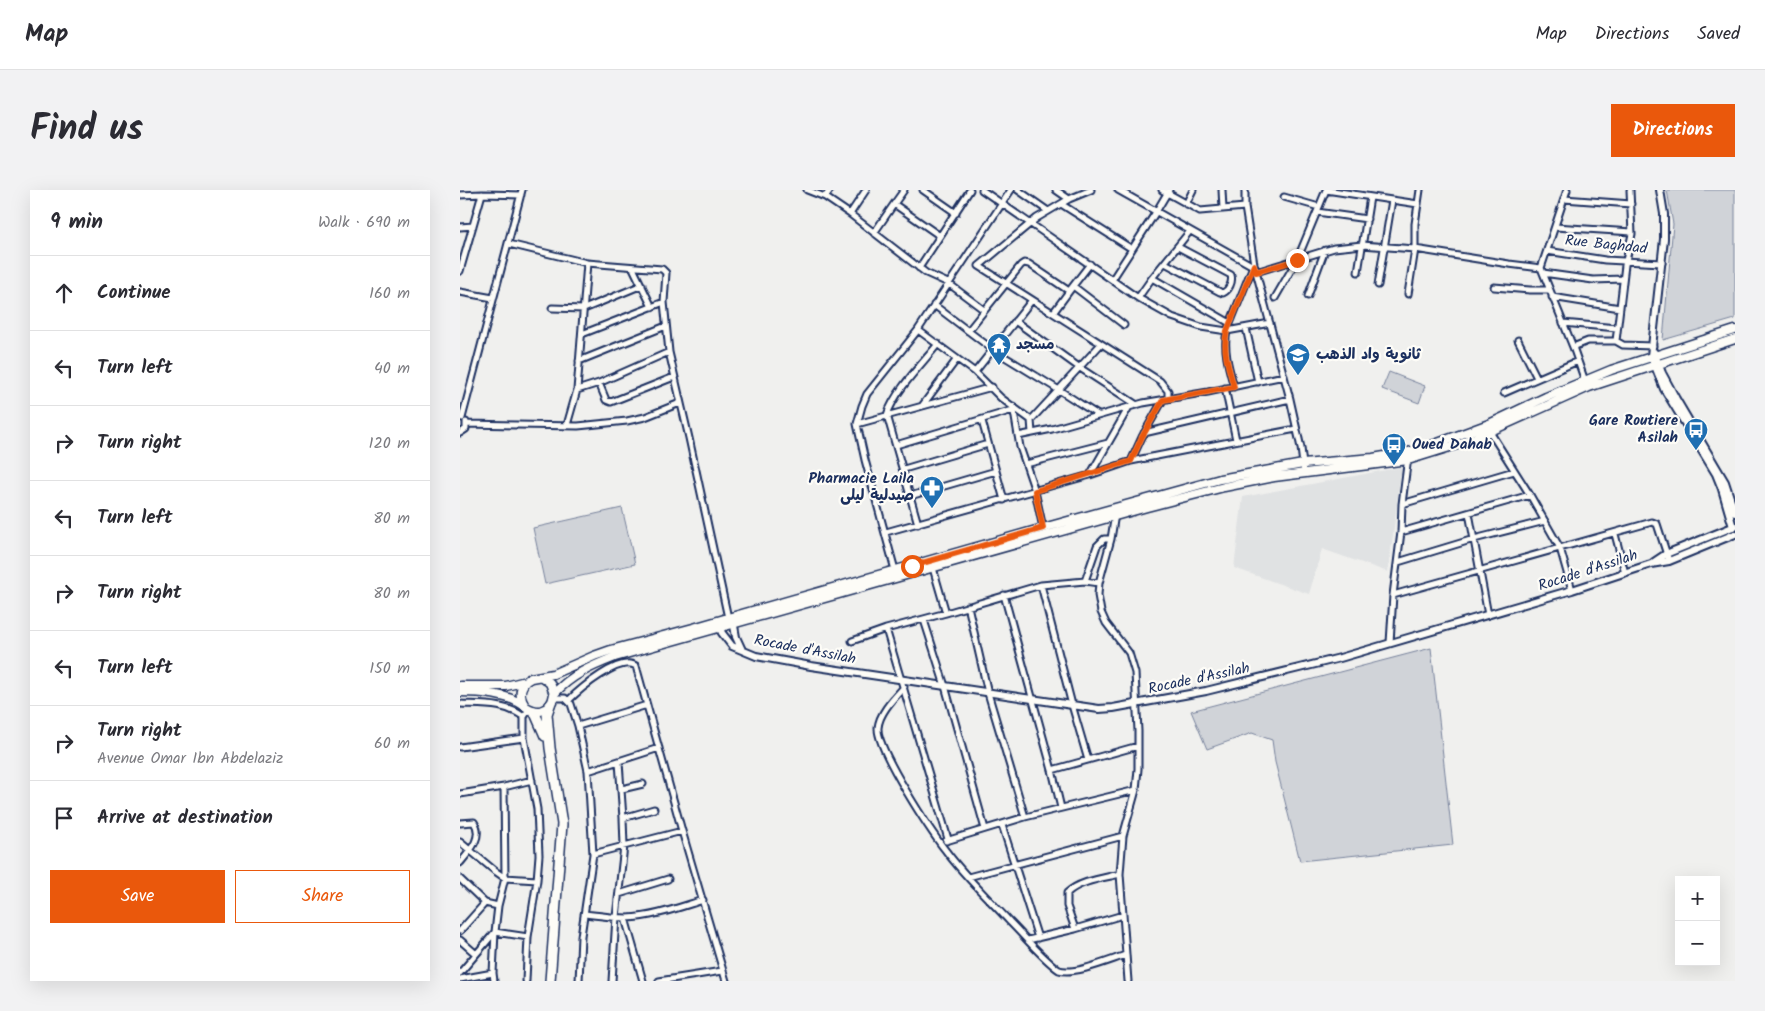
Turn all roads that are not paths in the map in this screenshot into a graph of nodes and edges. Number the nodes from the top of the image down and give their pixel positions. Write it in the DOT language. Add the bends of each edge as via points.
graph roads {
  1 [pos="808,190"];
  2 [pos="830,190"];
  3 [pos="866,190"];
  4 [pos="904,190"];
  5 [pos="923,190"];
  6 [pos="970,190"];
  7 [pos="982,190"];
  8 [pos="1011,190"];
  9 [pos="1018,190"];
  10 [pos="1056,190"];
  11 [pos="1091,190"];
  12 [pos="1118,190"];
  13 [pos="1193,190"];
  14 [pos="1222,190"];
  15 [pos="1245,190"];
  16 [pos="1326,190"];
  17 [pos="1420,190"];
  18 [pos="1567,190"];
  19 [pos="1630,190"];
  20 [pos="1660,190"];
  21 [pos="1166,191"];
  22 [pos="522,193"];
  23 [pos="482,194"];
  24 [pos="460,195"];
  25 [pos="825,197"];
  26 [pos="1370,197"];
  27 [pos="1284,198"];
  28 [pos="1069,199"];
  29 [pos="1564,199"];
  30 [pos="1392,200"];
  31 [pos="1001,203"];
  32 [pos="894,204"];
  33 [pos="1061,204"];
  34 [pos="1186,204"];
  35 [pos="1418,204"];
  36 [pos="1631,204"];
  37 [pos="1245,206"];
  38 [pos="1223,209"];
  39 [pos="1318,210"];
  40 [pos="1048,211"];
  41 [pos="1156,212"];
  42 [pos="956,213"];
  43 [pos="850,214"];
  44 [pos="1367,219"];
  45 [pos="1030,224"];
  46 [pos="473,226"];
  47 [pos="460,227"];
  48 [pos="1554,227"];
  49 [pos="1190,231"];
  50 [pos="1632,232"];
  51 [pos="874,233"];
  52 [pos="940,236"];
  53 [pos="509,244"];
  54 [pos="1362,245"];
  55 [pos="1385,246"];
  56 [pos="1178,247"];
  57 [pos="1132,249"];
  58 [pos="1415,249"];
  59 [pos="1325,250"];
  60 [pos="1547,251"];
  61 [pos="462,259"];
  62 [pos="1297,260"];
  63 [pos="1626,261"];
  64 [pos="587,263"];
  65 [pos="1164,263"];
  66 [pos="1662,263"];
  67 [pos="1090,264"];
  68 [pos="1254,266"];
  69 [pos="633,268"];
  70 [pos="920,268"];
  71 [pos="1542,270"];
  72 [pos="460,271"];
  73 [pos="1256,272"];
  74 [pos="1358,272"];
  75 [pos="1152,278"];
  76 [pos="1623,278"];
  77 [pos="1112,280"];
  78 [pos="1006,282"];
  79 [pos="948,284"];
  80 [pos="642,285"];
  81 [pos="1378,285"];
  82 [pos="1494,287"];
  83 [pos="1071,289"];
  84 [pos="1549,290"];
  85 [pos="460,292"];
  86 [pos="1408,294"];
  87 [pos="1308,296"];
  88 [pos="1552,297"];
  89 [pos="493,298"];
  90 [pos="1138,298"];
  91 [pos="1275,298"];
  92 [pos="1032,300"];
  93 [pos="664,302"];
  94 [pos="934,305"];
  95 [pos="652,307"];
  96 [pos="552,308"];
  97 [pos="1620,308"];
  98 [pos="584,309"];
  99 [pos="984,310"];
  100 [pos="1053,313"];
  101 [pos="1015,321"];
  102 [pos="1230,323"];
  103 [pos="1270,323"];
  104 [pos="1563,323"];
  105 [pos="1124,325"];
  106 [pos="666,326"];
  107 [pos="1246,328"];
  108 [pos="1617,328"];
  109 [pos="918,330"];
  110 [pos="1735,330"];
  111 [pos="968,331"];
  112 [pos="1227,331"];
  113 [pos="582,334"];
  114 [pos="1735,339"];
  115 [pos="1518,340"];
  116 [pos="1616,341"];
  117 [pos="938,344"];
  118 [pos="1101,344"];
  119 [pos="1573,347"];
  120 [pos="992,349"];
  121 [pos="1653,351"];
  122 [pos="668,352"];
  123 [pos="957,359"];
  124 [pos="579,361"];
  125 [pos="1578,361"];
  126 [pos="1656,364"];
  127 [pos="1080,368"];
  128 [pos="975,372"];
  129 [pos="1284,376"];
  130 [pos="674,377"];
  131 [pos="1537,378"];
  132 [pos="1585,380"];
  133 [pos="1258,382"];
  134 [pos="599,383"];
  135 [pos="992,387"];
  136 [pos="1234,387"];
  137 [pos="1225,388"];
  138 [pos="577,390"];
  139 [pos="1059,390"];
  140 [pos="1504,393"];
  141 [pos="1165,399"];
  142 [pos="1290,399"];
  143 [pos="680,403"];
  144 [pos="1137,405"];
  145 [pos="922,406"];
  146 [pos="1128,407"];
  147 [pos="1013,408"];
  148 [pos="1231,413"];
  149 [pos="1098,415"];
  150 [pos="887,416"];
  151 [pos="461,418"];
  152 [pos="982,420"];
  153 [pos="1031,420"];
  154 [pos="467,424"];
  155 [pos="857,424"];
  156 [pos="567,426"];
  157 [pos="1296,428"];
  158 [pos="1490,432"];
  159 [pos="460,433"];
  160 [pos="1032,433"];
  161 [pos="1144,433"];
  162 [pos="1018,436"];
  163 [pos="1236,440"];
  164 [pos="1108,443"];
  165 [pos="988,444"];
  166 [pos="896,446"];
  167 [pos="1408,456"];
  168 [pos="1131,461"];
  169 [pos="1026,464"];
  170 [pos="1303,464"];
  171 [pos="904,469"];
  172 [pos="1514,471"];
  173 [pos="996,472"];
  174 [pos="1304,473"];
  175 [pos="1090,475"];
  176 [pos="1035,491"];
  177 [pos="1530,495"];
  178 [pos="910,496"];
  179 [pos="1004,500"];
  180 [pos="1402,504"];
  181 [pos="1116,507"];
  182 [pos="1469,513"];
  183 [pos="1735,513"];
  184 [pos="1115,516"];
  185 [pos="1545,521"];
  186 [pos="918,524"];
  187 [pos="1043,528"];
  188 [pos="1734,529"];
  189 [pos="886,532"];
  190 [pos="1401,532"];
  191 [pos="1614,534"];
  192 [pos="1474,539"];
  193 [pos="1111,540"];
  194 [pos="1560,548"];
  195 [pos="1667,558"];
  196 [pos="1398,562"];
  197 [pos="933,568"];
  198 [pos="895,570"];
  199 [pos="1481,571"];
  200 [pos="1625,573"];
  201 [pos="1085,581"];
  202 [pos="1099,583"];
  203 [pos="1041,585"];
  204 [pos="1572,590"];
  205 [pos="1004,595"];
  206 [pos="1393,595"];
  207 [pos="968,606"];
  208 [pos="946,614"];
  209 [pos="1488,615"];
  210 [pos="731,620"];
  211 [pos="924,620"];
  212 [pos="718,625"];
  213 [pos="886,629"];
  214 [pos="852,640"];
  215 [pos="1390,643"];
  216 [pos="742,650"];
  217 [pos="542,677"];
  218 [pos="902,680"];
  219 [pos="526,681"];
  220 [pos="460,686"];
  221 [pos="945,686"];
  222 [pos="904,687"];
  223 [pos="460,692"];
  224 [pos="988,693"];
  225 [pos="552,699"];
  226 [pos="1032,699"];
  227 [pos="568,701"];
  228 [pos="460,704"];
  229 [pos="647,705"];
  230 [pos="1072,705"];
  231 [pos="1136,705"];
  232 [pos="529,708"];
  233 [pos="524,717"];
  234 [pos="578,726"];
  235 [pos="524,738"];
  236 [pos="1138,746"];
  237 [pos="460,747"];
  238 [pos="550,748"];
  239 [pos="659,748"];
  240 [pos="1088,760"];
  241 [pos="619,762"];
  242 [pos="1052,770"];
  243 [pos="588,771"];
  244 [pos="532,780"];
  245 [pos="643,784"];
  246 [pos="504,787"];
  247 [pos="622,789"];
  248 [pos="1136,790"];
  249 [pos="460,794"];
  250 [pos="1061,808"];
  251 [pos="654,809"];
  252 [pos="1025,817"];
  253 [pos="624,818"];
  254 [pos="460,823"];
  255 [pos="1002,825"];
  256 [pos="986,829"];
  257 [pos="682,831"];
  258 [pos="1123,836"];
  259 [pos="948,839"];
  260 [pos="460,842"];
  261 [pos="941,844"];
  262 [pos="624,846"];
  263 [pos="470,851"];
  264 [pos="592,854"];
  265 [pos="460,863"];
  266 [pos="1013,864"];
  267 [pos="1120,874"];
  268 [pos="968,877"];
  269 [pos="506,878"];
  270 [pos="460,879"];
  271 [pos="668,879"];
  272 [pos="537,880"];
  273 [pos="619,894"];
  274 [pos="702,900"];
  275 [pos="485,902"];
  276 [pos="498,906"];
  277 [pos="584,914"];
  278 [pos="1123,915"];
  279 [pos="616,917"];
  280 [pos="625,918"];
  281 [pos="1075,929"];
  282 [pos="460,931"];
  283 [pos="495,932"];
  284 [pos="528,937"];
  285 [pos="1038,938"];
  286 [pos="460,940"];
  287 [pos="1028,940"];
  288 [pos="476,954"];
  289 [pos="1126,955"];
  290 [pos="722,971"];
  291 [pos="460,973"];
  292 [pos="493,973"];
  293 [pos="697,975"];
  294 [pos="460,979"];
  295 [pos="672,980"];
  296 [pos="494,981"];
  297 [pos="526,981"];
  298 [pos="550,981"];
  299 [pos="579,981"];
  300 [pos="612,981"];
  301 [pos="643,981"];
  302 [pos="659,981"];
  303 [pos="698,981"];
  304 [pos="726,981"];
  305 [pos="1128,981"];
  1 -- 25 [label="street"];
  2 -- 25 [label="street"];
  3 -- 43 [label="street"];
  4 -- 32 [label="street"];
  5 -- 42 [label="street"];
  6 -- 42 [label="street"];
  7 -- 31 [label="street"];
  8 -- 31 [label="street"];
  9 -- 40 [label="street"];
  10 -- 28 [label="street"];
  11 -- 28 [label="street"];
  12 -- 41 [label="street"];
  13 -- 34 [label="street"];
  14 -- 38 [label="street"];
  15 -- 37 [label="street"];
  16 -- 26 [label="street"];
  16 -- 39 [label="street"];
  17 -- 35 [label="street"];
  18 -- 29 [label="street"];
  19 -- 36 [label="street"];
  20 -- 66 [label="street" via="1665,226"];
  21 -- 34 [label="street"];
  21 -- 41 [label="street"];
  22 -- 23 [label="street"];
  22 -- 53 [label="street"];
  23 -- 24 [label="street"];
  23 -- 46 [label="street"];
  25 -- 43 [label="street"];
  26 -- 30 [label="street"];
  26 -- 44 [label="street"];
  27 -- 39 [label="street"];
  28 -- 33 [label="street"];
  29 -- 36 [label="street"];
  29 -- 48 [label="street"];
  30 -- 35 [label="street"];
  30 -- 55 [label="street"];
  31 -- 45 [label="street"];
  31 -- 79 [label="street"];
  32 -- 51 [label="street"];
  32 -- 52 [label="street"];
  33 -- 40 [label="street"];
  33 -- 57 [label="street"];
  34 -- 38 [label="street" via="1200,211"];
  35 -- 58 [label="street"];
  36 -- 50 [label="street"];
  37 -- 38 [label="street"];
  37 -- 68 [label="street"];
  39 -- 44 [label="street"];
  39 -- 62 [label="street"];
  40 -- 45 [label="street"];
  41 -- 49 [label="street"];
  41 -- 57 [label="street"];
  42 -- 52 [label="street"];
  43 -- 51 [label="street"];
  44 -- 54 [label="street"];
  45 -- 67 [label="street"];
  45 -- 78 [label="street" via="980,266"];
  46 -- 47 [label="street"];
  46 -- 61 [label="street"];
  48 -- 50 [label="street"];
  48 -- 60 [label="street"];
  49 -- 56 [label="street"];
  49 -- 68 [label="street"];
  50 -- 63 [label="street"];
  51 -- 70 [label="street"];
  52 -- 70 [label="street"];
  53 -- 64 [label="street"];
  53 -- 89 [label="street"];
  54 -- 55 [label="street"];
  54 -- 59 [label="street"];
  54 -- 74 [label="street"];
  55 -- 58 [label="street"];
  55 -- 81 [label="street"];
  56 -- 65 [label="street"];
  56 -- 65 [label="street" via="1231,275 1232,282 1227,291 1223,293"];
  57 -- 77 [label="street"];
  58 -- 71 [label="street"];
  58 -- 86 [label="street"];
  59 -- 62 [label="street"];
  59 -- 87 [label="street"];
  60 -- 63 [label="street, Rue Baghdad"];
  60 -- 71 [label="street"];
  61 -- 72 [label="street"];
  62 -- 73 [label="street"];
  62 -- 91 [label="street"];
  63 -- 66 [label="street, Rue Baghdad"];
  63 -- 76 [label="street"];
  64 -- 69 [label="street"];
  64 -- 98 [label="street"];
  65 -- 75 [label="street"];
  66 -- 121 [label="street"];
  67 -- 77 [label="street"];
  67 -- 83 [label="street"];
  68 -- 73 [label="street"];
  68 -- 102 [label="street"];
  69 -- 80 [label="street"];
  69 -- 93 [label="street" via="664,270 667,277"];
  70 -- 79 [label="street"];
  71 -- 76 [label="street" via="1593,280"];
  71 -- 84 [label="street"];
  73 -- 103 [label="street"];
  75 -- 90 [label="street"];
  75 -- 102 [label="street"];
  76 -- 97 [label="street"];
  77 -- 90 [label="street"];
  78 -- 83 [label="street" via="1024,263"];
  78 -- 92 [label="street"];
  78 -- 99 [label="street"];
  79 -- 94 [label="street"];
  79 -- 99 [label="street"];
  80 -- 95 [label="street"];
  80 -- 98 [label="street"];
  82 -- 84 [label="street"];
  83 -- 100 [label="street"];
  83 -- 105 [label="street"];
  84 -- 88 [label="street"];
  85 -- 89 [label="street"];
  88 -- 97 [label="street"];
  88 -- 104 [label="street"];
  89 -- 151 [label="street"];
  90 -- 112 [label="street" via="1172,317 1201,327"];
  92 -- 100 [label="street"];
  92 -- 101 [label="street"];
  93 -- 95 [label="street"];
  93 -- 106 [label="street"];
  94 -- 109 [label="street"];
  94 -- 111 [label="street"];
  95 -- 113 [label="street"];
  96 -- 98 [label="street"];
  97 -- 108 [label="street"];
  98 -- 113 [label="street"];
  99 -- 111 [label="street"];
  100 -- 118 [label="street"];
  101 -- 120 [label="street"];
  101 -- 127 [label="street"];
  102 -- 112 [label="street"];
  103 -- 107 [label="street"];
  103 -- 129 [label="street"];
  104 -- 108 [label="street"];
  104 -- 119 [label="street"];
  106 -- 122 [label="street"];
  106 -- 124 [label="street"];
  107 -- 112 [label="street"];
  107 -- 133 [label="street"];
  108 -- 116 [label="street"];
  109 -- 117 [label="street"];
  109 -- 155 [label="street" via="867,394"];
  110 -- 121 [label="main road"];
  111 -- 120 [label="street"];
  112 -- 136 [label="street" via="1225,346"];
  113 -- 124 [label="street"];
  114 -- 126 [label="main road"];
  115 -- 131 [label="street"];
  116 -- 119 [label="street" via="1588,341"];
  116 -- 121 [label="street"];
  117 -- 123 [label="street"];
  117 -- 150 [label="street" via="897,396"];
  118 -- 127 [label="street"];
  118 -- 141 [label="street" via="1160,381 1168,391"];
  119 -- 125 [label="street"];
  120 -- 128 [label="street"];
  120 -- 139 [label="street"];
  121 -- 126 [label="street"];
  121 -- 132 [label="main road"];
  122 -- 130 [label="street"];
  122 -- 134 [label="street"];
  123 -- 128 [label="street"];
  123 -- 145 [label="street"];
  124 -- 138 [label="street"];
  125 -- 131 [label="street"];
  125 -- 132 [label="street"];
  126 -- 158 [label="main road" via="1589,387"];
  126 -- 183 [label="street" via="1725,482"];
  126 -- 188 [label="street" via="1664,389 1716,474"];
  127 -- 139 [label="street"];
  127 -- 144 [label="street"];
  128 -- 135 [label="street"];
  129 -- 133 [label="street"];
  129 -- 142 [label="street"];
  130 -- 134 [label="street" via="611,402 606,400"];
  130 -- 143 [label="street"];
  131 -- 140 [label="street"];
  132 -- 167 [label="main road" via="1482,427"];
  133 -- 136 [label="street"];
  134 -- 138 [label="street"];
  135 -- 145 [label="street"];
  135 -- 147 [label="street"];
  136 -- 137 [label="street"];
  137 -- 141 [label="street"];
  137 -- 148 [label="street"];
  138 -- 156 [label="street"];
  139 -- 149 [label="street"];
  139 -- 153 [label="street"];
  141 -- 144 [label="street"];
  141 -- 161 [label="street"];
  142 -- 148 [label="street"];
  142 -- 157 [label="street"];
  143 -- 156 [label="street" via="656,414 627,421"];
  143 -- 210 [label="street"];
  144 -- 146 [label="street"];
  145 -- 150 [label="street"];
  146 -- 149 [label="street"];
  146 -- 164 [label="street"];
  147 -- 152 [label="street"];
  147 -- 153 [label="street"];
  147 -- 162 [label="street"];
  148 -- 161 [label="street"];
  148 -- 163 [label="street"];
  149 -- 160 [label="street"];
  150 -- 155 [label="street"];
  150 -- 166 [label="street"];
  151 -- 154 [label="street"];
  152 -- 165 [label="street"];
  152 -- 166 [label="street"];
  153 -- 160 [label="street"];
  154 -- 156 [label="street"];
  154 -- 159 [label="street" via="466,430"];
  155 -- 189 [label="street"];
  157 -- 163 [label="street"];
  157 -- 170 [label="street"];
  158 -- 167 [label="main road" via="1466,442"];
  158 -- 172 [label="street"];
  160 -- 162 [label="street"];
  161 -- 168 [label="street"];
  162 -- 169 [label="street"];
  163 -- 168 [label="street"];
  164 -- 169 [label="street"];
  164 -- 175 [label="street"];
  165 -- 171 [label="street"];
  165 -- 173 [label="street"];
  166 -- 171 [label="street"];
  167 -- 170 [label="main road"];
  167 -- 174 [label="main road"];
  167 -- 180 [label="street"];
  168 -- 175 [label="street"];
  169 -- 176 [label="street"];
  170 -- 174 [label="street"];
  170 -- 181 [label="main road" via="1220,479"];
  171 -- 178 [label="street"];
  172 -- 177 [label="street"];
  172 -- 180 [label="street"];
  173 -- 178 [label="street"];
  173 -- 179 [label="street"];
  174 -- 184 [label="main road" via="1254,480"];
  175 -- 176 [label="street"];
  176 -- 179 [label="street"];
  176 -- 187 [label="street"];
  177 -- 182 [label="street"];
  177 -- 185 [label="street"];
  178 -- 186 [label="street"];
  179 -- 186 [label="street"];
  180 -- 190 [label="street"];
  181 -- 184 [label="street"];
  181 -- 187 [label="main road"];
  182 -- 190 [label="street"];
  182 -- 192 [label="street"];
  184 -- 193 [label="street"];
  184 -- 197 [label="main road"];
  185 -- 192 [label="street"];
  185 -- 194 [label="street"];
  186 -- 189 [label="street"];
  187 -- 198 [label="main road"];
  188 -- 195 [label="street, Rocade d'Assilah"];
  189 -- 198 [label="street"];
  190 -- 196 [label="street"];
  191 -- 194 [label="street"];
  191 -- 195 [label="street" via="1655,522"];
  191 -- 200 [label="street"];
  192 -- 196 [label="street"];
  192 -- 199 [label="street"];
  193 -- 201 [label="street" via="1104,539 1096,546"];
  193 -- 202 [label="street"];
  194 -- 199 [label="street"];
  194 -- 204 [label="street"];
  195 -- 200 [label="street, Rocade d'Assilah"];
  196 -- 206 [label="street"];
  197 -- 208 [label="street"];
  197 -- 210 [label="main road"];
  198 -- 210 [label="main road"];
  199 -- 206 [label="street"];
  199 -- 209 [label="street"];
  200 -- 204 [label="street, Rocade d'Assilah"];
  201 -- 202 [label="street"];
  201 -- 203 [label="street"];
  202 -- 231 [label="street" via="1101,612 1133,664"];
  203 -- 205 [label="street"];
  203 -- 230 [label="street"];
  204 -- 209 [label="street, Rocade d'Assilah"];
  205 -- 207 [label="street"];
  205 -- 226 [label="street"];
  206 -- 215 [label="street"];
  207 -- 208 [label="street"];
  207 -- 224 [label="street"];
  208 -- 211 [label="street"];
  209 -- 215 [label="street, Rocade d'Assilah"];
  210 -- 212 [label="main road"];
  210 -- 216 [label="street, Rocade d'Assilah"];
  211 -- 213 [label="street"];
  211 -- 221 [label="street"];
  212 -- 216 [label="street, Rocade d'Assilah" via="732,646"];
  212 -- 217 [label="main road" via="603,653"];
  212 -- 225 [label="main road" via="594,665 565,682"];
  213 -- 214 [label="street"];
  213 -- 218 [label="street"];
  215 -- 231 [label="street, Rocade d'Assilah" via="1258,679"];
  216 -- 218 [label="street, Rocade d'Assilah" via="752,655"];
  217 -- 219 [label="main road"];
  217 -- 225 [label="main road" via="550,683"];
  218 -- 221 [label="street, Rocade d'Assilah"];
  218 -- 222 [label="street"];
  219 -- 220 [label="main road" via="506,686"];
  219 -- 232 [label="main road" via="520,696"];
  221 -- 224 [label="street, Rocade d'Assilah"];
  221 -- 256 [label="street"];
  222 -- 259 [label="street"];
  222 -- 261 [label="street" via="888,705 878,733 900,780"];
  223 -- 232 [label="main road" via="506,697"];
  224 -- 226 [label="street, Rocade d'Assilah"];
  224 -- 252 [label="street"];
  225 -- 227 [label="street" via="565,698"];
  225 -- 232 [label="main road" via="545,709"];
  225 -- 238 [label="highway" via="547,714"];
  226 -- 230 [label="street, Rocade d'Assilah"];
  226 -- 242 [label="street"];
  227 -- 229 [label="street" via="592,680 631,663 638,670"];
  227 -- 234 [label="street"];
  228 -- 233 [label="street" via="503,706"];
  229 -- 234 [label="street"];
  229 -- 239 [label="street"];
  230 -- 231 [label="street, Rocade d'Assilah" via="1099,709"];
  230 -- 240 [label="street"];
  231 -- 236 [label="street"];
  232 -- 233 [label="street"];
  232 -- 238 [label="highway"];
  233 -- 235 [label="street"];
  234 -- 243 [label="street"];
  235 -- 237 [label="street"];
  235 -- 244 [label="street"];
  236 -- 240 [label="street"];
  236 -- 248 [label="street"];
  238 -- 298 [label="highway" via="562,824"];
  239 -- 241 [label="street"];
  239 -- 257 [label="street"];
  240 -- 242 [label="street"];
  241 -- 243 [label="street"];
  241 -- 247 [label="street"];
  242 -- 250 [label="street"];
  243 -- 264 [label="street"];
  244 -- 246 [label="street"];
  244 -- 272 [label="street" via="538,824"];
  245 -- 247 [label="street"];
  246 -- 249 [label="street"];
  246 -- 269 [label="street"];
  247 -- 253 [label="street"];
  248 -- 250 [label="street"];
  248 -- 258 [label="street"];
  250 -- 252 [label="street"];
  251 -- 253 [label="street"];
  252 -- 255 [label="street"];
  253 -- 262 [label="street"];
  254 -- 263 [label="street" via="474,822 477,828 477,839"];
  255 -- 256 [label="street"];
  255 -- 266 [label="street"];
  256 -- 259 [label="street"];
  257 -- 262 [label="street"];
  257 -- 274 [label="street"];
  258 -- 266 [label="street"];
  258 -- 267 [label="street"];
  259 -- 261 [label="street"];
  260 -- 263 [label="street"];
  261 -- 268 [label="street"];
  262 -- 264 [label="street"];
  262 -- 273 [label="street"];
  263 -- 265 [label="street"];
  263 -- 269 [label="street"];
  264 -- 277 [label="street"];
  266 -- 268 [label="street"];
  266 -- 285 [label="street"];
  267 -- 278 [label="street"];
  267 -- 281 [label="street" via="1082,884 1067,893 1067,906"];
  268 -- 287 [label="street"];
  269 -- 272 [label="street"];
  269 -- 276 [label="street"];
  270 -- 275 [label="street"];
  271 -- 273 [label="street"];
  272 -- 284 [label="street"];
  273 -- 279 [label="street"];
  274 -- 280 [label="street" via="653,915"];
  274 -- 290 [label="street"];
  275 -- 276 [label="street"];
  275 -- 282 [label="street"];
  276 -- 283 [label="street"];
  277 -- 279 [label="street"];
  277 -- 299 [label="street"];
  278 -- 281 [label="street"];
  278 -- 289 [label="street"];
  279 -- 280 [label="street"];
  279 -- 300 [label="street"];
  280 -- 301 [label="street"];
  281 -- 285 [label="street"];
  283 -- 284 [label="street"];
  283 -- 288 [label="street"];
  283 -- 292 [label="street"];
  284 -- 297 [label="street"];
  285 -- 287 [label="street"];
  286 -- 288 [label="street"];
  287 -- 289 [label="street" via="1054,966 1065,972"];
  288 -- 291 [label="street"];
  289 -- 305 [label="street"];
  290 -- 293 [label="street"];
  290 -- 304 [label="street"];
  292 -- 294 [label="street"];
  292 -- 296 [label="street"];
  293 -- 295 [label="street"];
  293 -- 303 [label="street"];
  295 -- 302 [label="street"];
}
